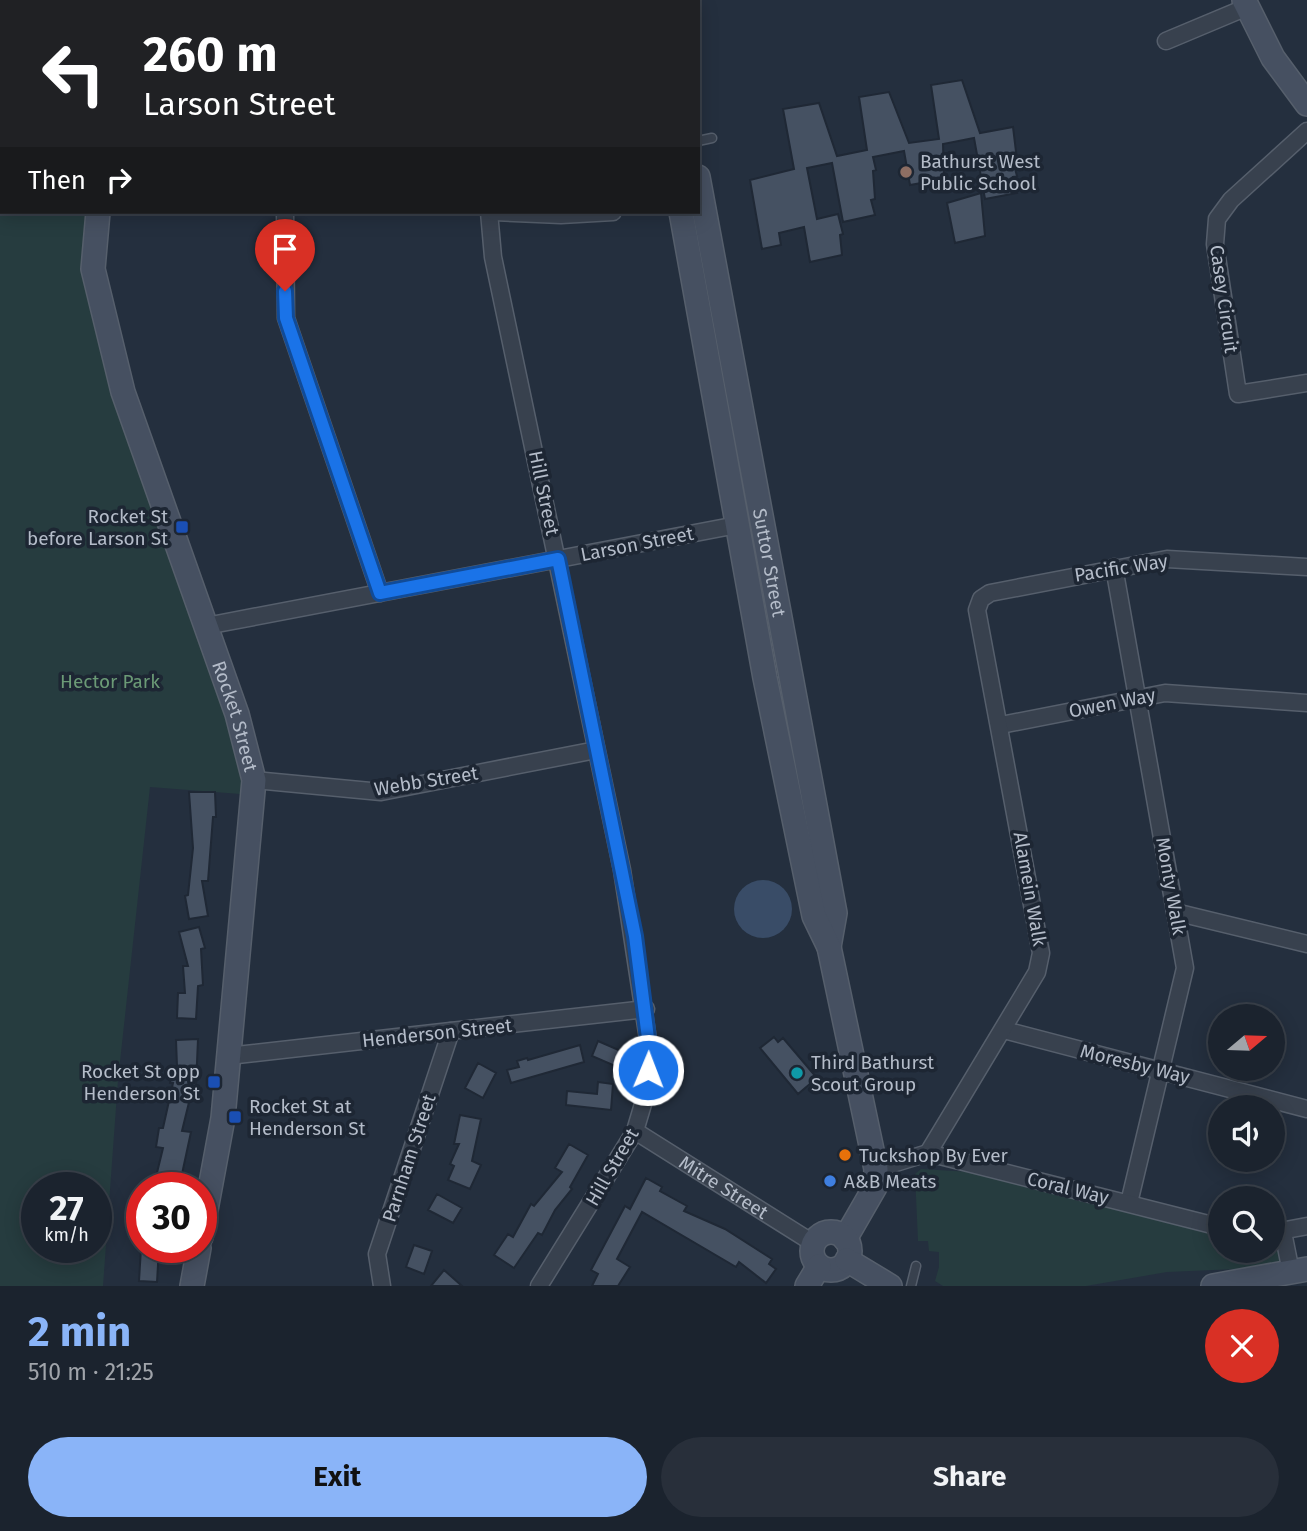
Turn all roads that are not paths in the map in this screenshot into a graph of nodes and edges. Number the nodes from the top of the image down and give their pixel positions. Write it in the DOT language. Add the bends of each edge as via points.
graph roads {
  1 [pos="1245,4"];
  2 [pos="1166,41"];
  3 [pos="1307,104"];
  4 [pos="1307,131"];
  5 [pos="712,138"];
  6 [pos="700,141"];
  7 [pos="700,195"];
  8 [pos="98,214"];
  9 [pos="285,214"];
  10 [pos="491,214"];
  11 [pos="538,214"];
  12 [pos="578,214"];
  13 [pos="681,214"];
  14 [pos="1307,383"];
  15 [pos="737,525"];
  16 [pos="558,559"];
  17 [pos="1114,567"];
  18 [pos="1307,567"];
  19 [pos="380,593"];
  20 [pos="981,599"];
  21 [pos="206,626"];
  22 [pos="1137,698"];
  23 [pos="1307,703"];
  24 [pos="1001,725"];
  25 [pos="596,750"];
  26 [pos="254,780"];
  27 [pos="1175,912"];
  28 [pos="1307,944"];
  29 [pos="829,947"];
  30 [pos="646,1009"];
  31 [pos="1004,1030"];
  32 [pos="451,1031"];
  33 [pos="228,1056"];
  34 [pos="1160,1070"];
  35 [pos="1307,1109"];
  36 [pos="635,1131"];
  37 [pos="928,1153"];
  38 [pos="876,1169"];
  39 [pos="213,1172"];
  40 [pos="1129,1203"];
  41 [pos="1208,1224"];
  42 [pos="1307,1226"];
  43 [pos="1285,1231"];
  44 [pos="813,1242"];
  45 [pos="843,1244"];
  46 [pos="1285,1245"];
  47 [pos="196,1263"];
  48 [pos="819,1266"];
  49 [pos="916,1266"];
  50 [pos="1299,1271"];
  51 [pos="192,1286"];
  52 [pos="383,1286"];
  53 [pos="539,1286"];
  54 [pos="807,1286"];
  55 [pos="890,1286"];
  56 [pos="911,1286"];
  57 [pos="1213,1286"];
  1 -- 2 [label="street"];
  1 -- 3 [label="main road" via="1273,58"];
  4 -- 14 [label="street, Casey Circuit" via="1231,200 1217,219 1214,244 1238,394"];
  5 -- 6 [label="lane"];
  7 -- 29 [label="main road, Suttor Street" via="835,913"];
  8 -- 21 [label="main road, Rocket Street" via="93,269 123,392"];
  9 -- 19 [label="street" via="286,318"];
  10 -- 16 [label="street, Hill Street" via="494,257"];
  11 -- 12 [label="street"];
  13 -- 15 [label="main road, Suttor Street"];
  15 -- 16 [label="street, Larson Street"];
  15 -- 29 [label="main road, Suttor Street" via="814,916"];
  16 -- 19 [label="street, Larson Street"];
  16 -- 25 [label="street, Hill Street"];
  17 -- 18 [label="street, Pacific Way" via="1167,559"];
  17 -- 20 [label="street, Pacific Way" via="990,593"];
  17 -- 22 [label="street, Monty Walk"];
  19 -- 21 [label="street, Larson Street"];
  20 -- 24 [label="street, Alamein Walk" via="978,610"];
  21 -- 26 [label="main road, Rocket Street"];
  22 -- 23 [label="street, Owen Way" via="1165,693"];
  22 -- 24 [label="street, Owen Way"];
  22 -- 27 [label="street, Monty Walk"];
  24 -- 31 [label="street, Alamein Walk" via="1041,953 1037,972"];
  25 -- 26 [label="street, Webb Street" via="381,792"];
  25 -- 30 [label="street, Hill Street"];
  26 -- 33 [label="main road, Rocket Street"];
  27 -- 28 [label="street"];
  27 -- 34 [label="street, Monty Walk" via="1185,968"];
  29 -- 38 [label="main road, Suttor Street"];
  30 -- 32 [label="street, Henderson Street"];
  30 -- 36 [label="street, Hill Street" via="646,1094"];
  31 -- 34 [label="street, Moresby Way"];
  31 -- 37 [label="street, Alamein Walk"];
  32 -- 33 [label="street, Henderson Street"];
  32 -- 52 [label="street, Parnham Street" via="377,1254"];
  33 -- 39 [label="main road, Rocket Street"];
  34 -- 35 [label="street, Moresby Way"];
  34 -- 40 [label="street, Monty Walk"];
  36 -- 44 [label="street, Mitre Street"];
  36 -- 53 [label="street, Hill Street"];
  37 -- 38 [label="street"];
  37 -- 40 [label="street, Coral Way"];
  38 -- 45 [label="main road, Suttor Street" via="875,1186"];
  40 -- 41 [label="street, Coral Way"];
  42 -- 43 [label="street"];
  44 -- 45 [label="main road" via="825,1232"];
  44 -- 48 [label="main road" via="812,1255"];
  45 -- 48 [label="main road" via="831,1270"];
  45 -- 55 [label="main road"];
  46 -- 50 [label="street"];
  47 -- 51 [label="main road"];
  48 -- 54 [label="main road"];
  49 -- 56 [label="lane"];
  50 -- 57 [label="main road"];
}
